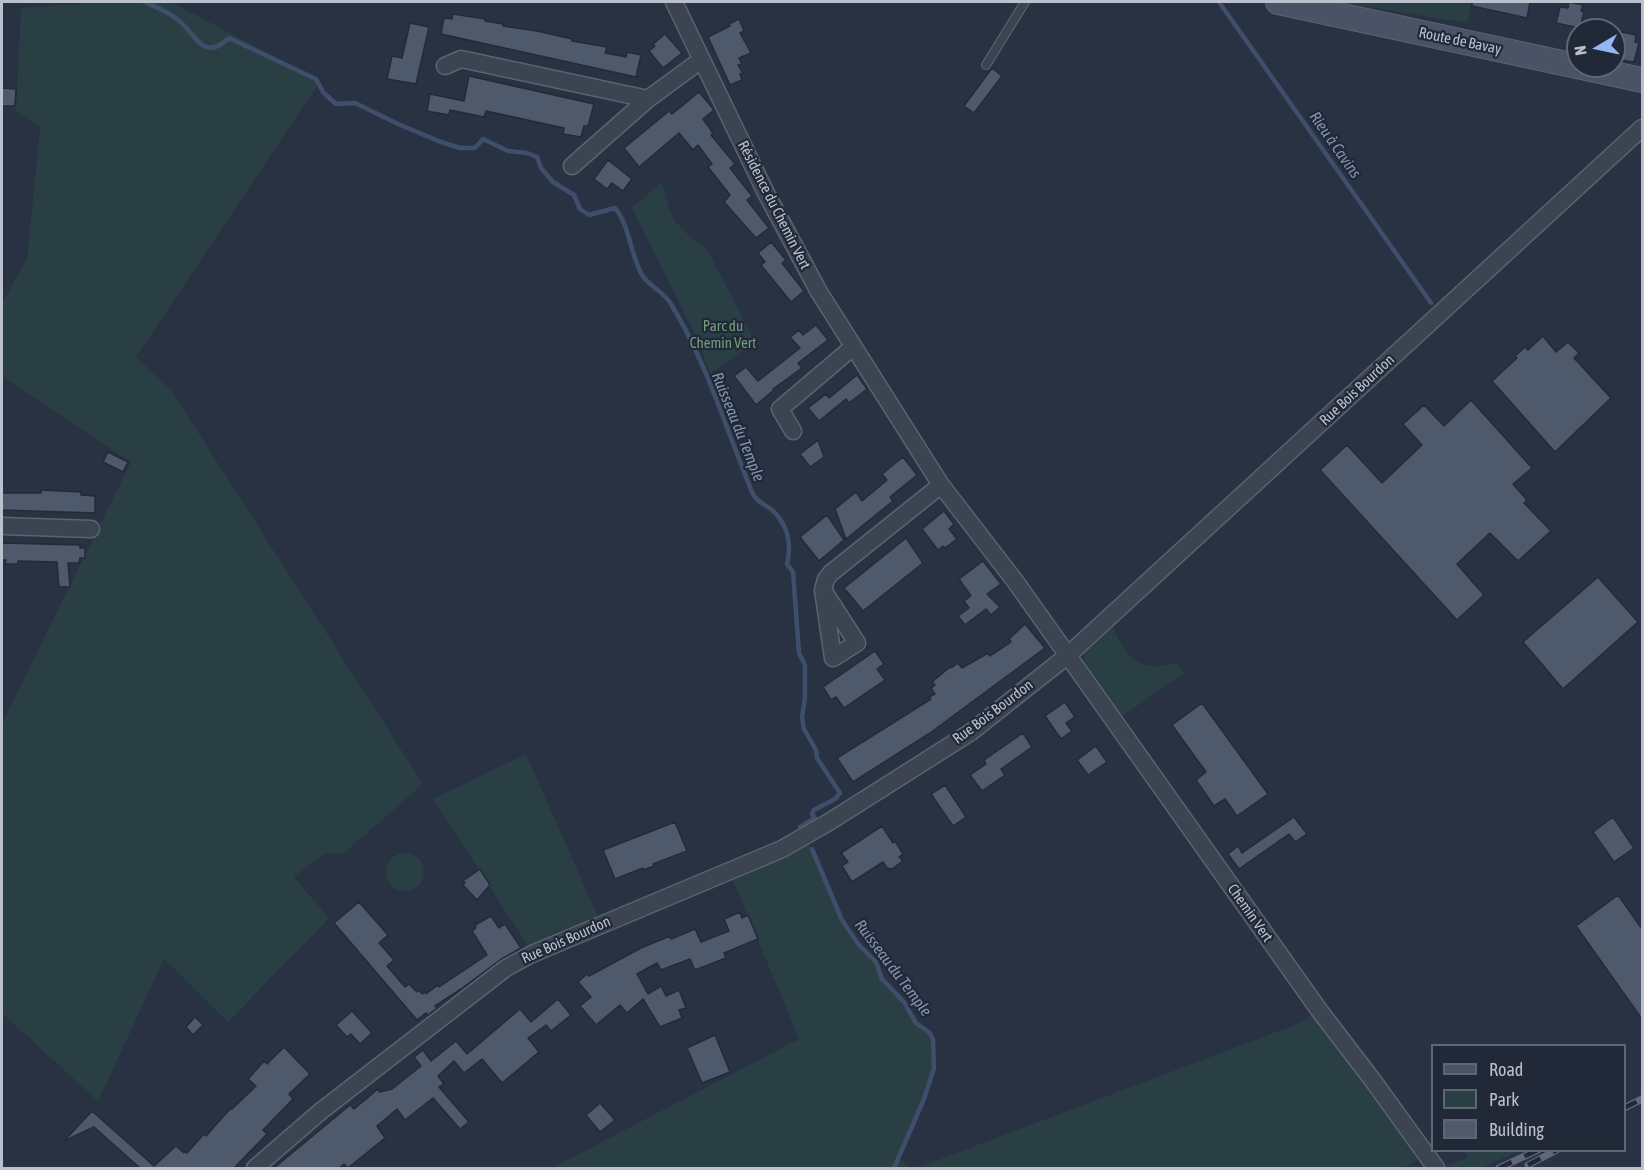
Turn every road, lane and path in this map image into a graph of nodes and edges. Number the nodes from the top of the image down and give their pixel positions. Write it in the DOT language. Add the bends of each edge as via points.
graph roads {
  1 [pos="674,2"];
  2 [pos="1025,2"];
  3 [pos="1278,2"];
  4 [pos="701,60"];
  5 [pos="986,64"];
  6 [pos="445,66"];
  7 [pos="1642,80"];
  8 [pos="648,99"];
  9 [pos="1642,128"];
  10 [pos="572,166"];
  11 [pos="853,347"];
  12 [pos="793,431"];
  13 [pos="941,485"];
  14 [pos="2,526"];
  15 [pos="91,529"];
  16 [pos="823,590"];
  17 [pos="1067,656"];
  18 [pos="255,1168"];
  19 [pos="1436,1168"];
  1 -- 4 [label="street, Résidence du Chemin Vert"];
  2 -- 5 [label="lane"];
  3 -- 7 [label="main road, Route de Bavay"];
  4 -- 8 [label="street"];
  4 -- 11 [label="street, Résidence du Chemin Vert" via="766,193"];
  6 -- 8 [label="street" via="461,58"];
  8 -- 10 [label="street"];
  9 -- 17 [label="street, Rue Bois Bourdon"];
  11 -- 12 [label="street" via="780,409"];
  11 -- 13 [label="street, Résidence du Chemin Vert"];
  13 -- 16 [label="street" via="831,573"];
  13 -- 17 [label="street, Résidence du Chemin Vert"];
  14 -- 15 [label="street"];
  17 -- 18 [label="street, Rue Bois Bourdon" via="971,732 782,849 506,968 321,1111"];
  17 -- 19 [label="street, Chemin Vert"];
}
